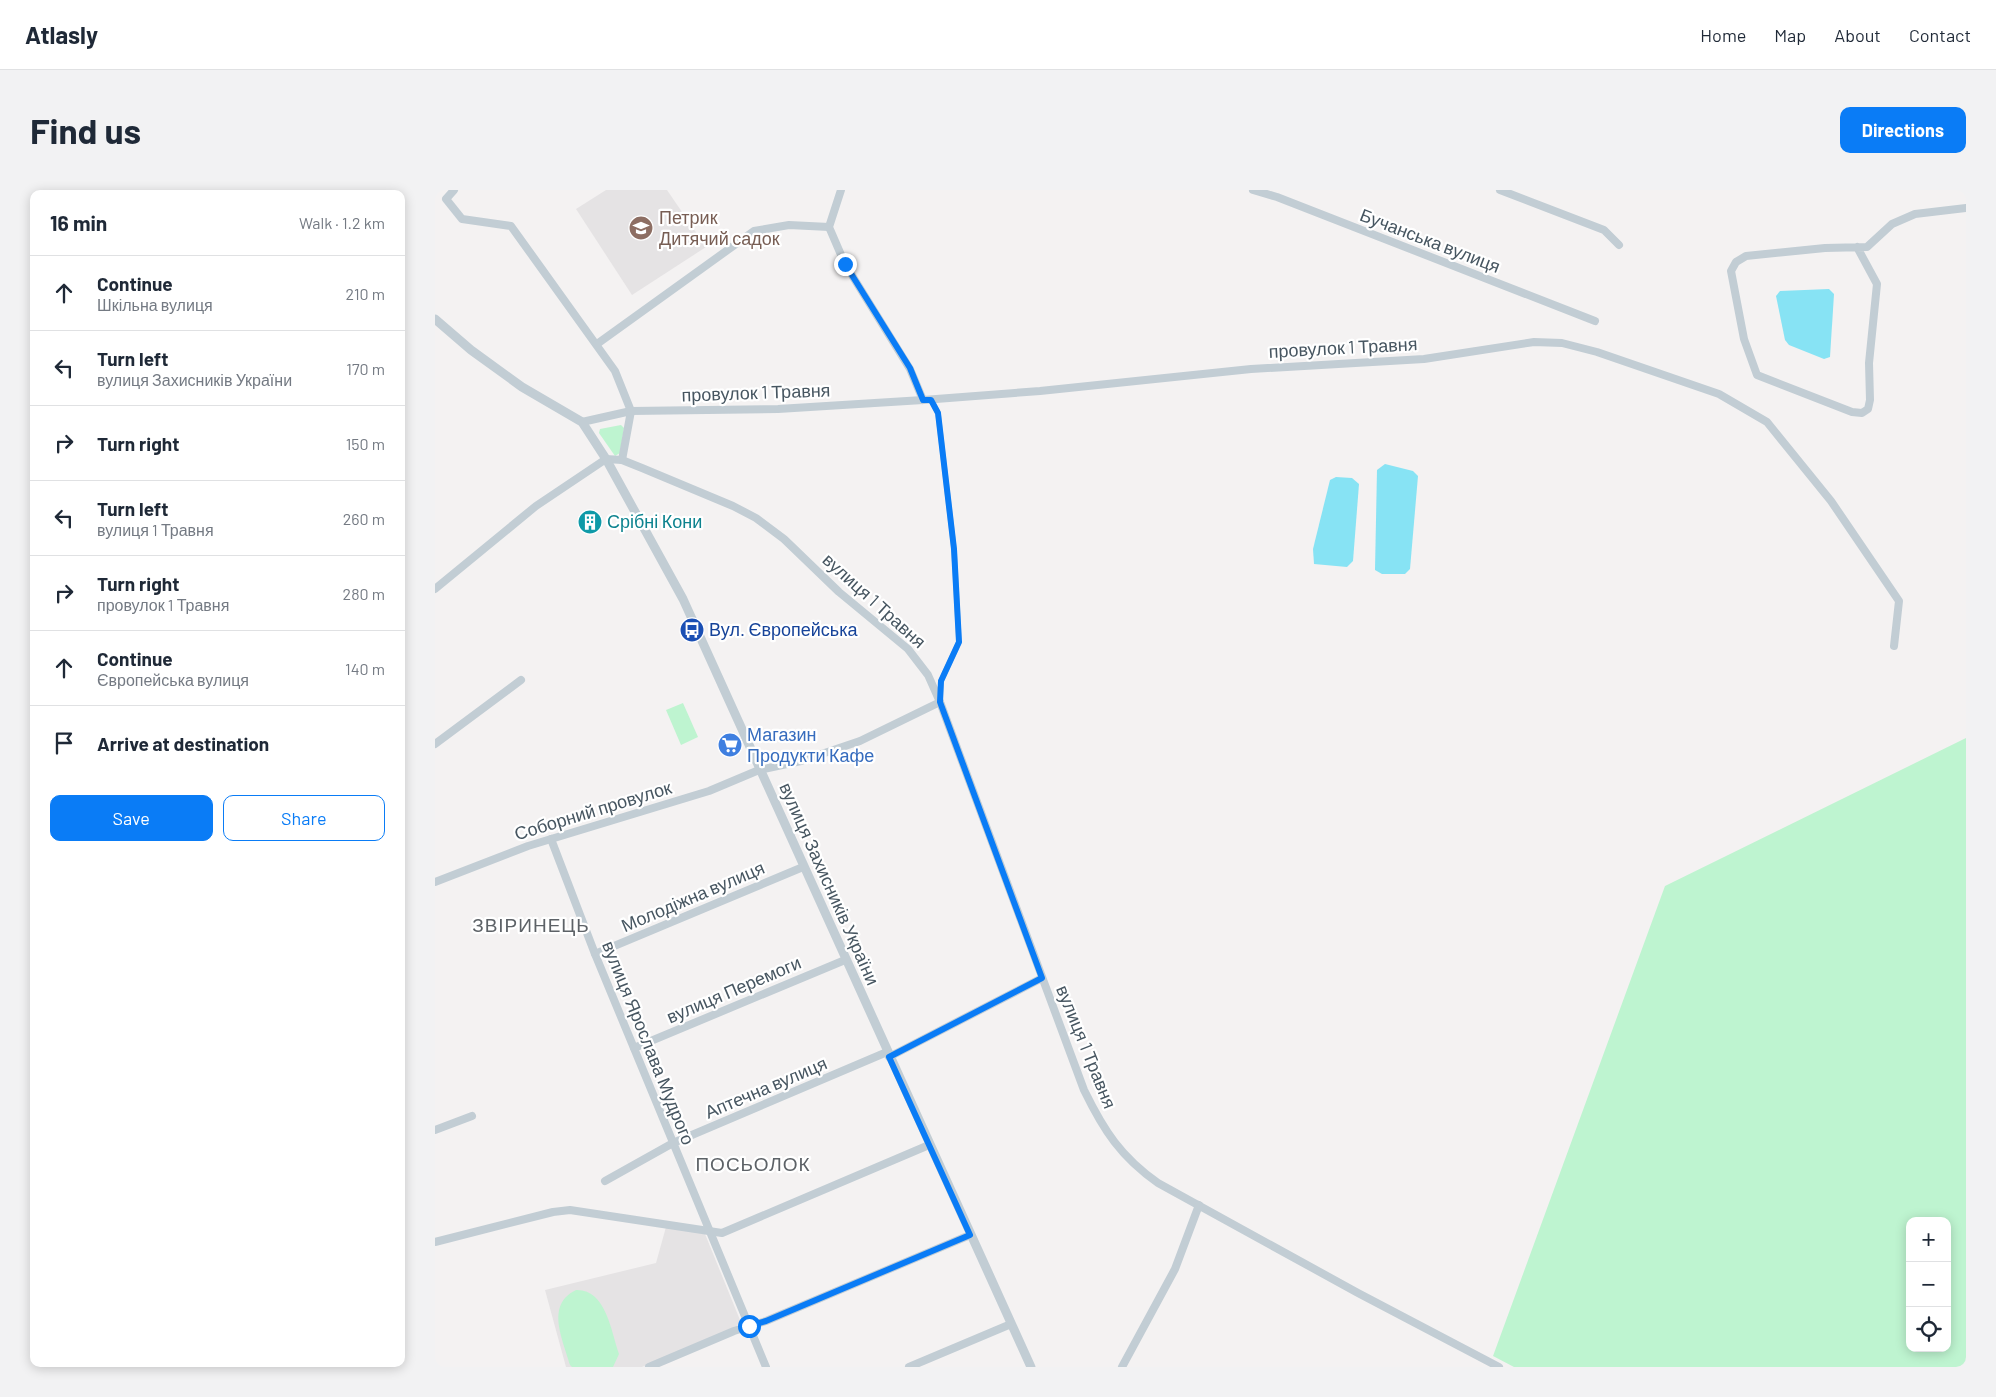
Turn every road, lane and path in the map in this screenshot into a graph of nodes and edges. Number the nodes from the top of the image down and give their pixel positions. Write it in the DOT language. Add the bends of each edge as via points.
graph roads {
  1 [pos="454,190"];
  2 [pos="841,190"];
  3 [pos="1253,190"];
  4 [pos="1500,190"];
  5 [pos="1966,208"];
  6 [pos="829,227"];
  7 [pos="1619,245"];
  8 [pos="1857,247"];
  9 [pos="435,320"];
  10 [pos="1595,321"];
  11 [pos="597,344"];
  12 [pos="927,400"];
  13 [pos="631,411"];
  14 [pos="583,422"];
  15 [pos="606,459"];
  16 [pos="622,460"];
  17 [pos="435,589"];
  18 [pos="1894,646"];
  19 [pos="521,680"];
  20 [pos="940,702"];
  21 [pos="435,744"];
  22 [pos="759,770"];
  23 [pos="551,840"];
  24 [pos="803,866"];
  25 [pos="435,882"];
  26 [pos="595,954"];
  27 [pos="845,960"];
  28 [pos="1042,978"];
  29 [pos="634,1048"];
  30 [pos="888,1055"];
  31 [pos="472,1116"];
  32 [pos="435,1130"];
  33 [pos="673,1143"];
  34 [pos="929,1145"];
  35 [pos="605,1181"];
  36 [pos="1199,1205"];
  37 [pos="707,1229"];
  38 [pos="970,1235"];
  39 [pos="435,1242"];
  40 [pos="1011,1324"];
  41 [pos="749,1326"];
  42 [pos="649,1367"];
  43 [pos="766,1367"];
  44 [pos="909,1367"];
  45 [pos="1031,1367"];
  46 [pos="1122,1367"];
  47 [pos="1499,1367"];
  1 -- 11 [label="street" via="446,199 462,219 511,226"];
  2 -- 6 [label="street"];
  3 -- 10 [label="street, Бучанська вулиця"];
  4 -- 7 [label="street" via="1604,230"];
  5 -- 8 [label="street" via="1915,214 1892,224 1867,247"];
  6 -- 11 [label="street" via="789,225 754,231"];
  6 -- 12 [label="street" via="845,264"];
  8 -- 8 [label="street" via="1877,284 1869,363 1870,400 1868,409 1862,413 1757,375 1744,339 1731,271 1736,262 1746,256"];
  9 -- 14 [label="street, вулиця Захисників України" via="522,387"];
  11 -- 13 [label="street" via="615,371"];
  12 -- 13 [label="street, провулок 1 Травня" via="778,409"];
  12 -- 18 [label="street, провулок 1 Травня" via="1251,369 1424,359 1534,342 1563,343 1719,394 1767,422 1831,500 1899,601"];
  12 -- 20 [label="street" via="938,413 954,549 959,642 941,681"];
  13 -- 14 [label="street, провулок 1 Травня"];
  13 -- 16 [label="street"];
  14 -- 15 [label="street, вулиця Захисників України"];
  15 -- 16 [label="street, вулиця 1 Травня"];
  15 -- 17 [label="street" via="536,506"];
  15 -- 22 [label="street, вулиця Захисників України" via="683,599"];
  16 -- 20 [label="street, вулиця 1 Травня" via="733,506 784,539 839,592 908,649 927,675"];
  19 -- 21 [label="street"];
  20 -- 22 [label="street, Соборний провулок" via="860,741"];
  20 -- 28 [label="street, вулиця 1 Травня"];
  22 -- 23 [label="street, Соборний провулок" via="709,791"];
  22 -- 24 [label="street, вулиця Захисників України"];
  23 -- 25 [label="street, Соборний провулок"];
  23 -- 26 [label="street, вулиця Ярослава Мудрого"];
  24 -- 26 [label="street, Молодіжна вулиця"];
  24 -- 27 [label="street, вулиця Захисників України"];
  26 -- 29 [label="street, вулиця Ярослава Мудрого"];
  27 -- 29 [label="street, вулиця Перемоги"];
  27 -- 30 [label="street, вулиця Захисників України"];
  28 -- 30 [label="street, Аптечна вулиця"];
  28 -- 36 [label="street, вулиця 1 Травня" via="1085,1090 1113,1142 1135,1167"];
  29 -- 33 [label="street, вулиця Ярослава Мудрого"];
  30 -- 33 [label="street, Аптечна вулиця"];
  30 -- 34 [label="street, вулиця Захисників України"];
  31 -- 32 [label="street"];
  33 -- 35 [label="street, Аптечна вулиця"];
  33 -- 37 [label="street, вулиця Ярослава Мудрого"];
  34 -- 37 [label="street" via="722,1233"];
  34 -- 38 [label="street, вулиця Захисників України"];
  36 -- 46 [label="street" via="1175,1269"];
  36 -- 47 [label="street, вулиця 1 Травня"];
  37 -- 39 [label="street" via="570,1210"];
  37 -- 41 [label="street, вулиця Ярослава Мудрого"];
  38 -- 40 [label="street, вулиця Захисників України"];
  38 -- 41 [label="street"];
  40 -- 44 [label="street"];
  40 -- 45 [label="street, вулиця Захисників України"];
  41 -- 42 [label="street"];
  41 -- 43 [label="street, вулиця Ярослава Мудрого"];
}
